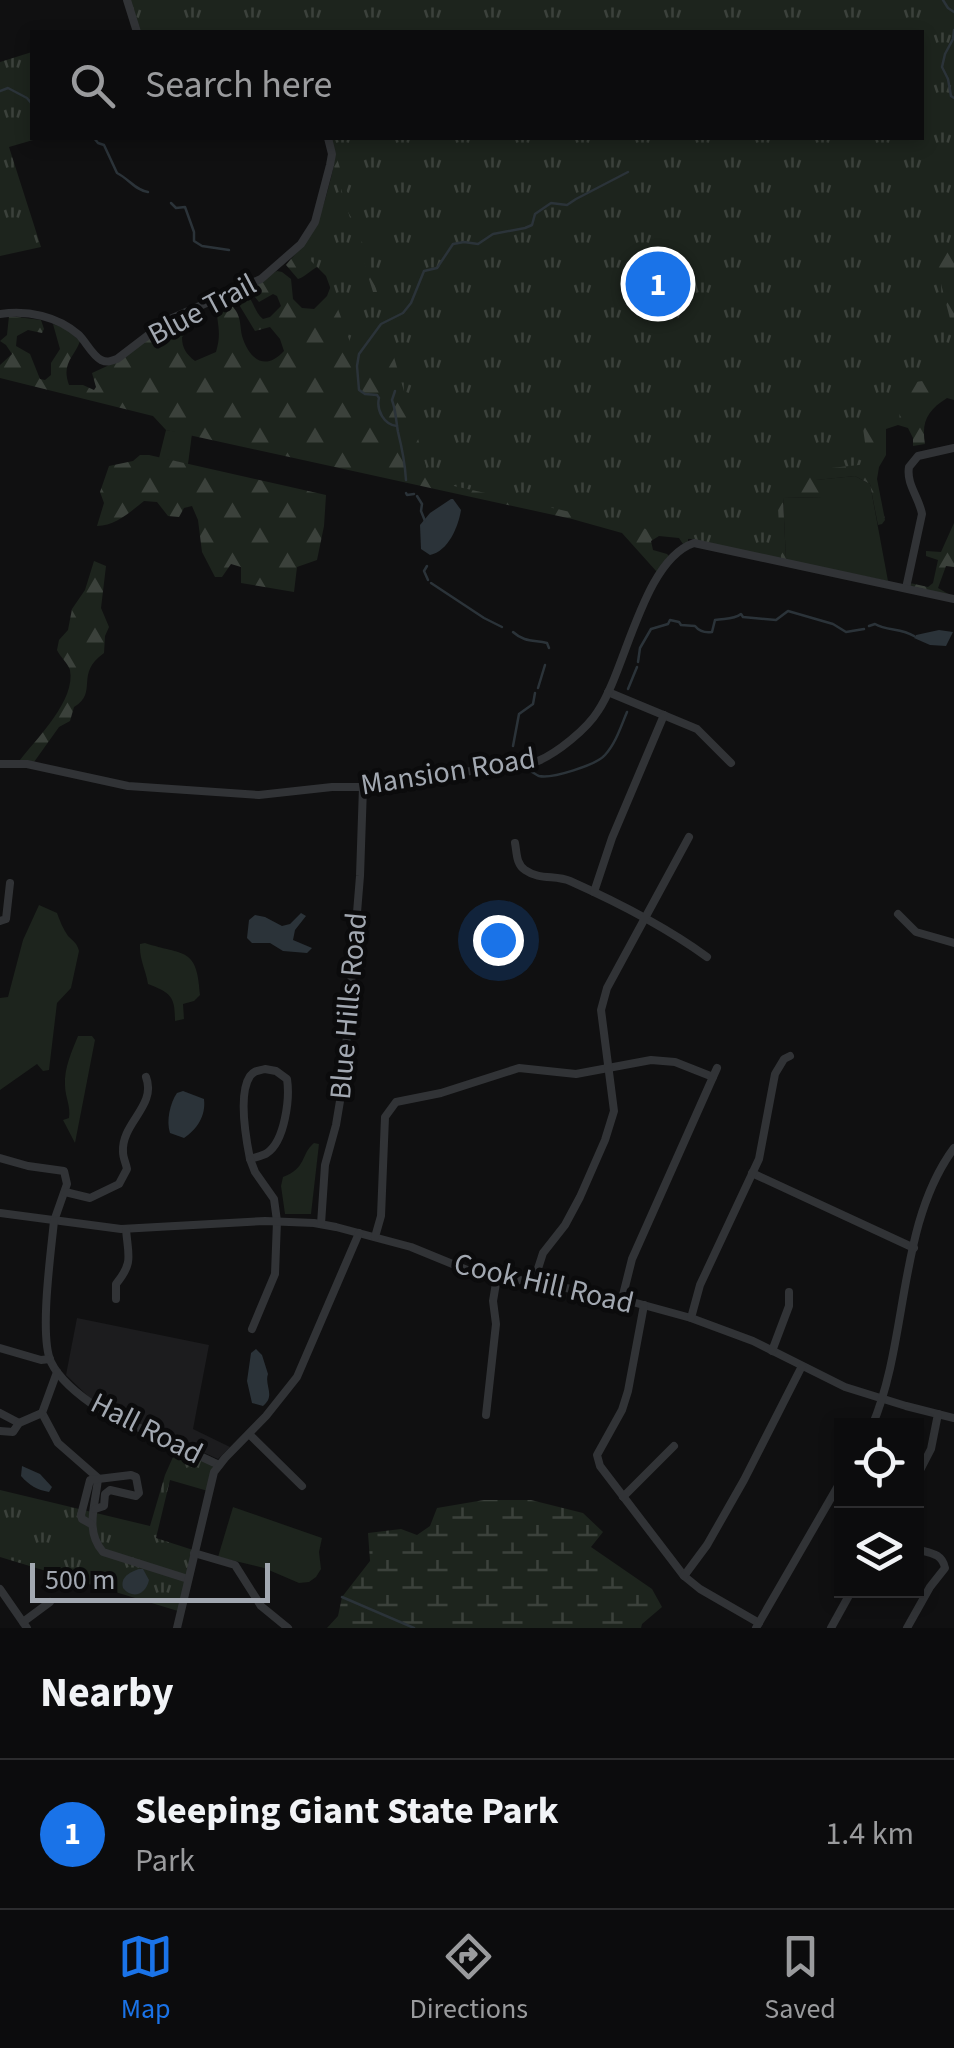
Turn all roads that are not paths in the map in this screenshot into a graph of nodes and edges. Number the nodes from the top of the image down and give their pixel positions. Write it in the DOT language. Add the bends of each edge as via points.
graph roads {
  1 [pos="126,0"];
  2 [pos="136,30"];
  3 [pos="328,140"];
  4 [pos="0,314"];
  5 [pos="954,448"];
  6 [pos="906,588"];
  7 [pos="954,599"];
  8 [pos="608,692"];
  9 [pos="664,715"];
  10 [pos="731,763"];
  11 [pos="0,764"];
  12 [pos="363,787"];
  13 [pos="688,837"];
  14 [pos="515,842"];
  15 [pos="10,883"];
  16 [pos="594,892"];
  17 [pos="898,914"];
  18 [pos="3,920"];
  19 [pos="645,920"];
  20 [pos="954,943"];
  21 [pos="707,957"];
  22 [pos="790,1056"];
  23 [pos="607,1067"];
  24 [pos="146,1077"];
  25 [pos="954,1148"];
  26 [pos="0,1158"];
  27 [pos="250,1159"];
  28 [pos="752,1173"];
  29 [pos="65,1192"];
  30 [pos="0,1213"];
  31 [pos="54,1221"];
  32 [pos="277,1221"];
  33 [pos="322,1224"];
  34 [pos="126,1229"];
  35 [pos="359,1233"];
  36 [pos="376,1237"];
  37 [pos="914,1248"];
  38 [pos="497,1278"];
  39 [pos="533,1284"];
  40 [pos="789,1292"];
  41 [pos="622,1299"];
  42 [pos="116,1300"];
  43 [pos="644,1305"];
  44 [pos="691,1318"];
  45 [pos="252,1329"];
  46 [pos="0,1348"];
  47 [pos="772,1350"];
  48 [pos="50,1359"];
  49 [pos="802,1366"];
  50 [pos="57,1372"];
  51 [pos="883,1399"];
  52 [pos="0,1413"];
  53 [pos="42,1413"];
  54 [pos="938,1414"];
  55 [pos="486,1415"];
  56 [pos="875,1418"];
  57 [pos="954,1418"];
  58 [pos="19,1423"];
  59 [pos="0,1431"];
  60 [pos="248,1434"];
  61 [pos="674,1446"];
  62 [pos="924,1463"];
  63 [pos="218,1465"];
  64 [pos="98,1478"];
  65 [pos="302,1486"];
  66 [pos="834,1493"];
  67 [pos="623,1497"];
  68 [pos="95,1509"];
  69 [pos="91,1524"];
  70 [pos="924,1551"];
  71 [pos="194,1554"];
  72 [pos="684,1576"];
  73 [pos="188,1579"];
  74 [pos="0,1589"];
  75 [pos="848,1598"];
  76 [pos="50,1602"];
  77 [pos="25,1625"];
  78 [pos="758,1625"];
  79 [pos="177,1628"];
  80 [pos="288,1628"];
  81 [pos="831,1628"];
  82 [pos="907,1628"];
  1 -- 2 [label="street"];
  3 -- 4 [label="street, Blue Trail" via="330,165 302,244 254,283 168,320 117,359 102,360 52,319"];
  5 -- 6 [label="street" via="918,456 908,467 922,514"];
  6 -- 7 [label="street, Mansion Road"];
  6 -- 8 [label="street, Mansion Road" via="690,544 650,588"];
  8 -- 9 [label="street"];
  8 -- 12 [label="street, Mansion Road" via="592,719 543,759"];
  9 -- 10 [label="street" via="698,728"];
  9 -- 16 [label="street"];
  11 -- 12 [label="street, Mansion Road" via="117,784 249,794"];
  12 -- 33 [label="street, Blue Hills Road" via="343,1083 325,1164"];
  13 -- 19 [label="street"];
  14 -- 16 [label="street" via="518,864 527,872"];
  15 -- 18 [label="street"];
  16 -- 19 [label="street"];
  17 -- 20 [label="street" via="916,932"];
  19 -- 21 [label="street"];
  19 -- 23 [label="street" via="601,1010"];
  22 -- 28 [label="street" via="775,1074"];
  23 -- 36 [label="street" via="576,1074 519,1068 396,1102 386,1117"];
  23 -- 39 [label="street" via="614,1110 604,1140"];
  23 -- 41 [label="street" via="651,1060 715,1072 638,1244"];
  24 -- 29 [label="street" via="148,1095 126,1134 127,1168 120,1184 90,1198"];
  25 -- 37 [label="street" via="933,1183"];
  26 -- 29 [label="street" via="64,1170"];
  27 -- 27 [label="street" via="248,1081 256,1071 276,1070 288,1087 284,1120 271,1150"];
  27 -- 32 [label="street" via="274,1199"];
  28 -- 37 [label="street"];
  28 -- 44 [label="street"];
  29 -- 31 [label="street, Hall Road"];
  30 -- 31 [label="street, Cook Hill Road"];
  31 -- 34 [label="street, Cook Hill Road"];
  31 -- 48 [label="street, Hall Road"];
  32 -- 33 [label="street, Cook Hill Road"];
  32 -- 34 [label="street, Cook Hill Road"];
  32 -- 45 [label="street" via="275,1274"];
  33 -- 35 [label="street, Cook Hill Road"];
  34 -- 42 [label="street" via="129,1263 116,1284"];
  35 -- 36 [label="street, Cook Hill Road"];
  35 -- 60 [label="street" via="297,1378"];
  36 -- 38 [label="street, Cook Hill Road"];
  37 -- 51 [label="street"];
  38 -- 39 [label="street, Cook Hill Road"];
  38 -- 55 [label="street"];
  39 -- 41 [label="street, Cook Hill Road"];
  40 -- 47 [label="street"];
  41 -- 43 [label="street, Cook Hill Road"];
  43 -- 44 [label="street, Cook Hill Road"];
  43 -- 67 [label="street" via="628,1391 597,1455"];
  44 -- 47 [label="street, Cook Hill Road"];
  46 -- 48 [label="street"];
  47 -- 49 [label="street, Cook Hill Road"];
  48 -- 50 [label="street, Hall Road"];
  49 -- 51 [label="street, Cook Hill Road"];
  49 -- 72 [label="street" via="744,1480"];
  50 -- 53 [label="street"];
  50 -- 63 [label="street, Hall Road" via="102,1410"];
  51 -- 54 [label="street, Cook Hill Road"];
  51 -- 56 [label="street"];
  52 -- 58 [label="street"];
  53 -- 58 [label="street"];
  53 -- 64 [label="street" via="58,1443"];
  54 -- 57 [label="street, Cook Hill Road"];
  54 -- 62 [label="street"];
  58 -- 59 [label="street" via="13,1432"];
  60 -- 63 [label="street"];
  60 -- 65 [label="street"];
  61 -- 67 [label="street"];
  63 -- 71 [label="street"];
  64 -- 68 [label="street"];
  64 -- 68 [label="street" via="132,1475 139,1493 110,1490 104,1506"];
  64 -- 69 [label="street" via="90,1480 81,1515"];
  66 -- 78 [label="street"];
  67 -- 72 [label="street"];
  68 -- 69 [label="street"];
  69 -- 73 [label="street" via="102,1552"];
  70 -- 82 [label="street" via="938,1554 946,1568"];
  71 -- 73 [label="street"];
  71 -- 80 [label="street" via="235,1565 261,1606"];
  72 -- 78 [label="street"];
  73 -- 79 [label="street"];
  74 -- 77 [label="street"];
  75 -- 81 [label="street"];
  76 -- 77 [label="street"];
}
